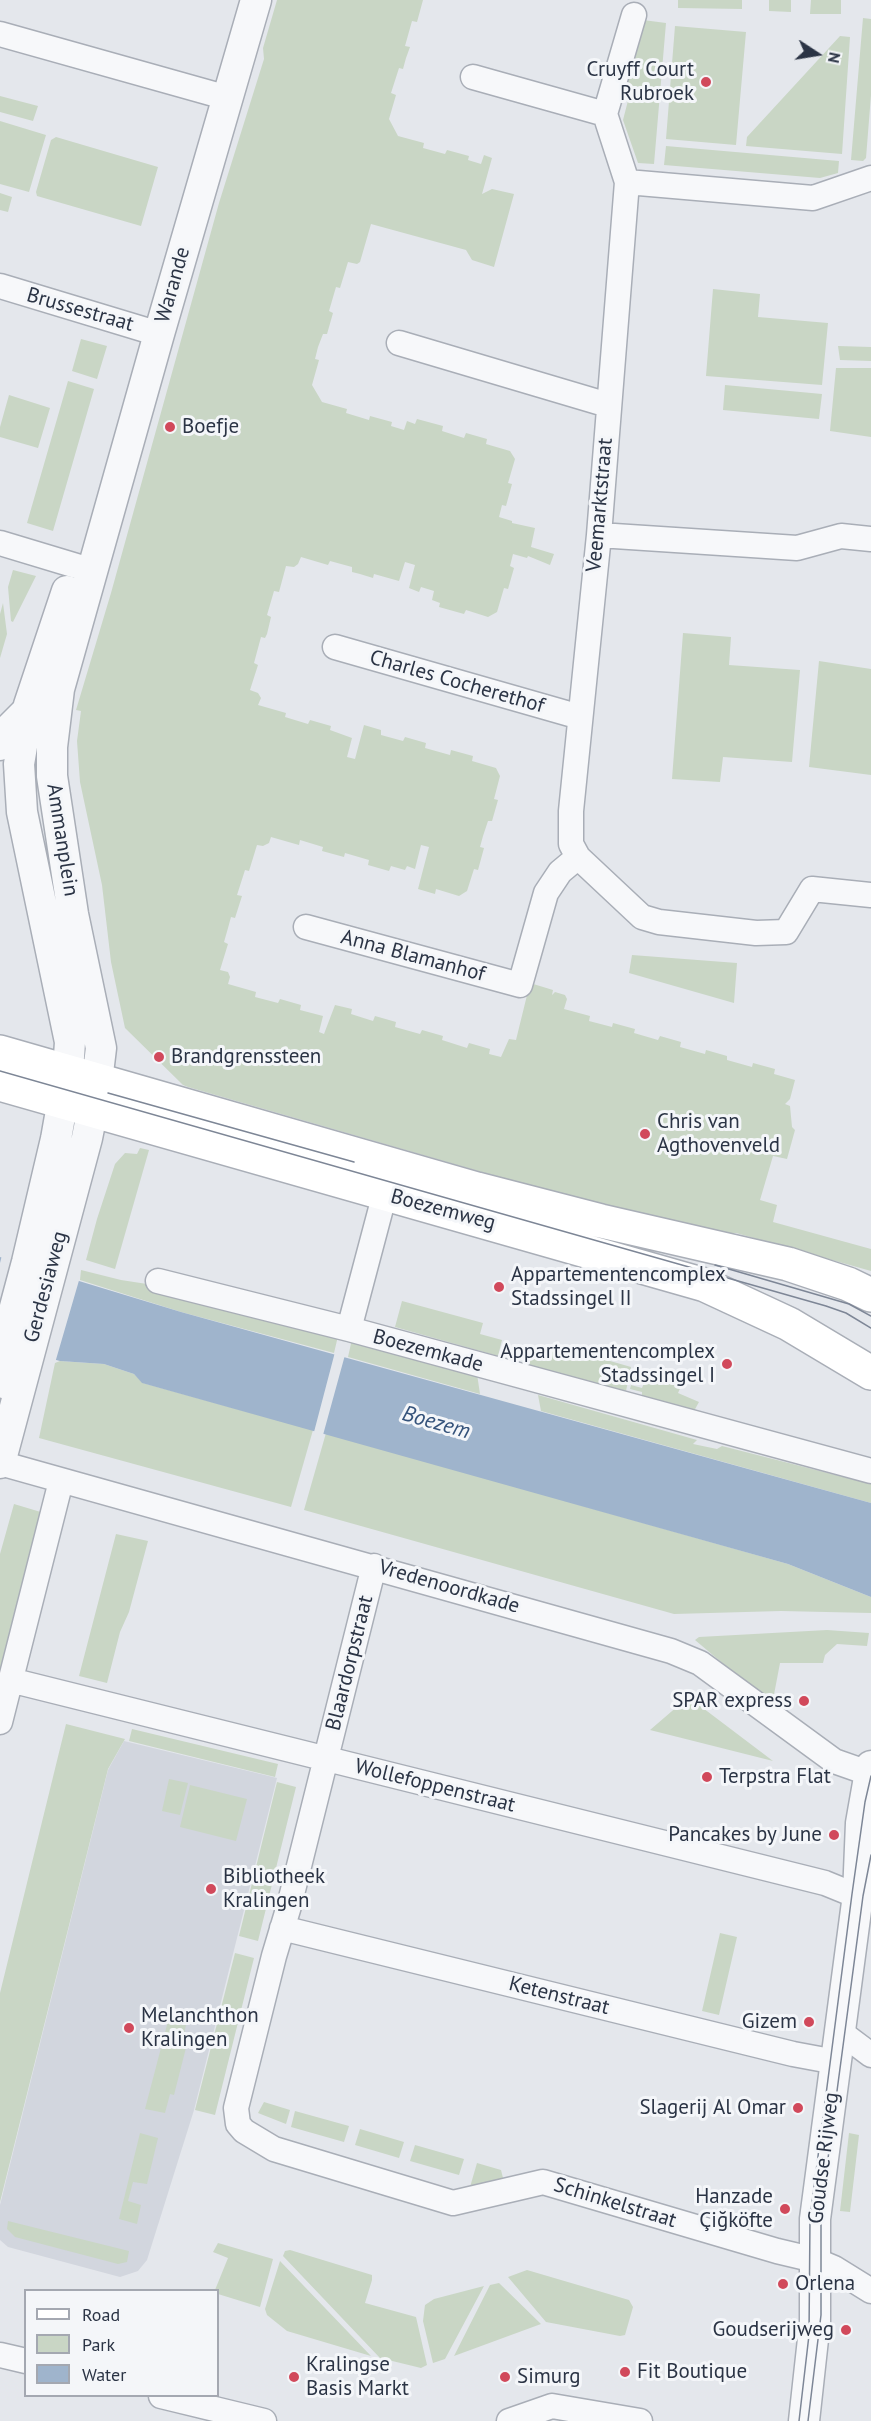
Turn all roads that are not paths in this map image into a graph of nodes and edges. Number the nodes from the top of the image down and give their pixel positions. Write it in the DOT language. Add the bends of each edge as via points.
graph roads {
  1 [pos="237,0"];
  2 [pos="256,0"];
  3 [pos="634,15"];
  4 [pos="0,34"];
  5 [pos="473,77"];
  6 [pos="219,95"];
  7 [pos="605,114"];
  8 [pos="871,178"];
  9 [pos="627,182"];
  10 [pos="0,286"];
  11 [pos="151,331"];
  12 [pos="399,343"];
  13 [pos="608,405"];
  14 [pos="599,535"];
  15 [pos="871,539"];
  16 [pos="0,543"];
  17 [pos="84,568"];
  18 [pos="335,647"];
  19 [pos="30,705"];
  20 [pos="580,717"];
  21 [pos="0,748"];
  22 [pos="578,857"];
  23 [pos="871,895"];
  24 [pos="306,927"];
  25 [pos="0,1052"];
  26 [pos="83,1075"];
  27 [pos="0,1084"];
  28 [pos="79,1107"];
  29 [pos="389,1179"];
  30 [pos="158,1281"];
  31 [pos="871,1295"];
  32 [pos="789,1324"];
  33 [pos="349,1329"];
  34 [pos="10,1356"];
  35 [pos="871,1356"];
  36 [pos="871,1373"];
  37 [pos="9,1387"];
  38 [pos="0,1463"];
  39 [pos="871,1471"];
  40 [pos="61,1481"];
  41 [pos="374,1566"];
  42 [pos="10,1680"];
  43 [pos="0,1722"];
  44 [pos="326,1759"];
  45 [pos="871,1771"];
  46 [pos="871,1853"];
  47 [pos="864,1896"];
  48 [pos="282,1928"];
  49 [pos="839,2031"];
  50 [pos="871,2055"];
  51 [pos="836,2062"];
  52 [pos="244,2131"];
  53 [pos="815,2260"];
  54 [pos="871,2291"];
  55 [pos="0,2355"];
  56 [pos="24,2361"];
  57 [pos="165,2397"];
  58 [pos="264,2421"];
  59 [pos="509,2421"];
  60 [pos="640,2421"];
  61 [pos="804,2421"];
  1 -- 6 [label="street, Warande"];
  2 -- 6 [label="street, Warande"];
  3 -- 7 [label="street"];
  4 -- 6 [label="street"];
  5 -- 7 [label="street"];
  6 -- 11 [label="street, Warande"];
  7 -- 9 [label="street, Veemarktstraat"];
  8 -- 9 [label="street" via="813,198"];
  9 -- 13 [label="street, Veemarktstraat"];
  10 -- 11 [label="street, Brussestraat"];
  11 -- 17 [label="street, Warande"];
  12 -- 13 [label="street"];
  13 -- 14 [label="street, Veemarktstraat"];
  14 -- 15 [label="street" via="797,548 841,536"];
  14 -- 20 [label="street, Veemarktstraat"];
  16 -- 17 [label="street"];
  17 -- 19 [label="street, Ammanplein"];
  17 -- 26 [label="street, Ammanplein" via="59,689 52,747 52,776 73,914 101,1048"];
  18 -- 20 [label="street, Charles Cocherethof"];
  19 -- 21 [label="street, Ammanplein" via="9,725"];
  19 -- 26 [label="street, Ammanplein" via="19,764 22,812 70,1041"];
  20 -- 22 [label="street, Veemarktstraat" via="570,828"];
  22 -- 23 [label="street" via="642,917 659,922 756,933 786,932 812,889"];
  22 -- 24 [label="street, Anna Blamanhof" via="560,872 546,893 520,985"];
  25 -- 26 [label="main road, Boezemweg"];
  26 -- 28 [label="street, Gerdesiaweg"];
  26 -- 29 [label="main road, Boezemweg"];
  27 -- 28 [label="main road, Boezemweg"];
  28 -- 29 [label="main road, Boezemweg"];
  28 -- 34 [label="street, Gerdesiaweg" via="39,1265"];
  29 -- 31 [label="main road, Boezemweg" via="477,1189 788,1264"];
  29 -- 32 [label="main road, Boezemweg" via="705,1285"];
  29 -- 33 [label="street"];
  30 -- 33 [label="street, Boezemkade"];
  32 -- 35 [label="main road"];
  32 -- 36 [label="main road, Boezemweg"];
  33 -- 39 [label="street, Boezemkade"];
  34 -- 37 [label="street, Gerdesiaweg"];
  37 -- 38 [label="street, Gerdesiaweg"];
  38 -- 40 [label="street, Vredenoordkade"];
  40 -- 41 [label="street, Vredenoordkade"];
  40 -- 42 [label="street"];
  41 -- 44 [label="street, Blaardorpstraat"];
  41 -- 45 [label="street, Vredenoordkade" via="641,1641 691,1659 834,1761"];
  42 -- 43 [label="street"];
  42 -- 44 [label="street, Wollefoppenstraat"];
  44 -- 47 [label="street, Wollefoppenstraat"];
  44 -- 48 [label="street, Blaardorpstraat"];
  45 -- 47 [label="street, Goudse Rijweg" via="860,1833"];
  46 -- 47 [label="street, Goudse Rijweg"];
  47 -- 49 [label="street, Goudse Rijweg"];
  48 -- 51 [label="street, Ketenstraat"];
  48 -- 52 [label="street, Blaardorpstraat" via="236,2108 238,2124"];
  49 -- 50 [label="street"];
  49 -- 51 [label="street, Goudse Rijweg"];
  51 -- 53 [label="street, Goudse Rijweg" via="815,2219"];
  52 -- 53 [label="street, Schinkelstraat" via="274,2149 453,2204 543,2182"];
  53 -- 54 [label="street, Schinkelstraat"];
  53 -- 61 [label="street, Goudse Rijweg" via="815,2321"];
  55 -- 56 [label="street"];
  57 -- 58 [label="street"];
  59 -- 60 [label="street" via="552,2406"];
}
